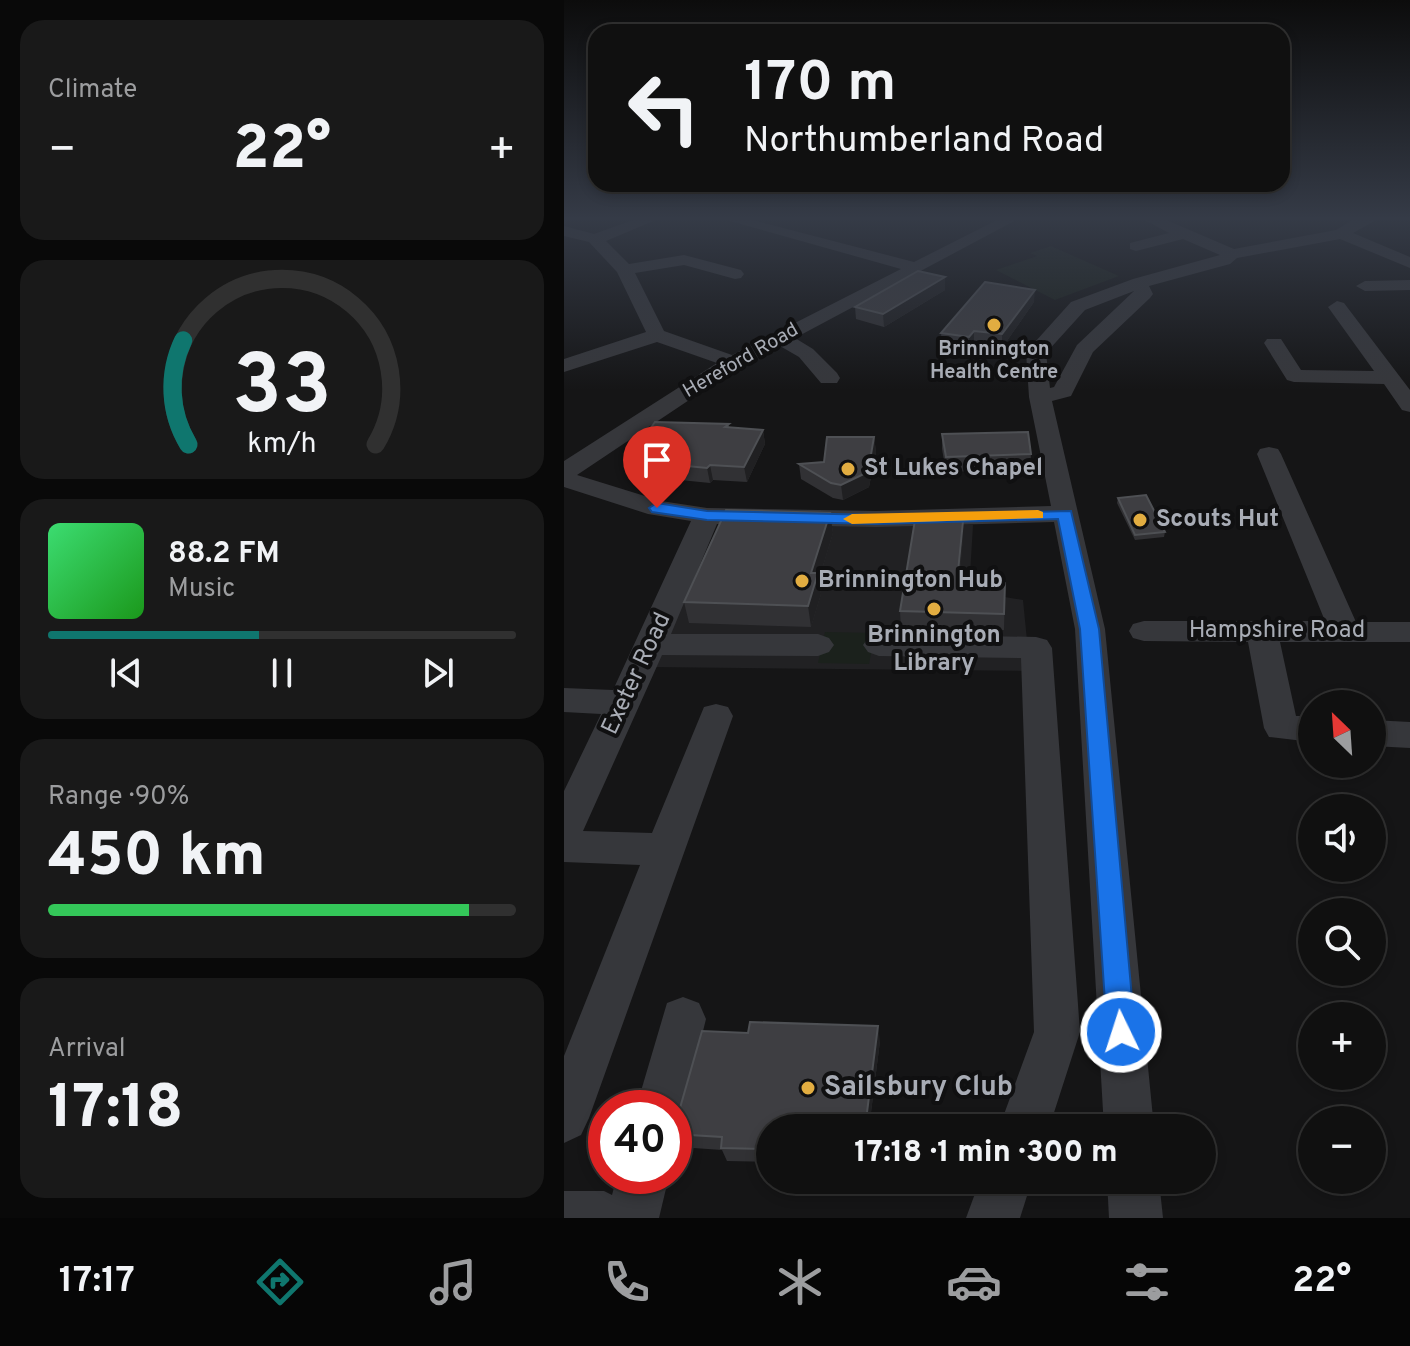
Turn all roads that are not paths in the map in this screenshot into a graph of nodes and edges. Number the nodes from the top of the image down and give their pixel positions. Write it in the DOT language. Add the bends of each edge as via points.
graph roads {
  1 [pos="628,276"];
  2 [pos="901,276"];
  3 [pos="1165,276"];
  4 [pos="1139,283"];
  5 [pos="1410,285"];
  6 [pos="1365,286"];
  7 [pos="1337,307"];
  8 [pos="657,335"];
  9 [pos="779,337"];
  10 [pos="1274,343"];
  11 [pos="733,362"];
  12 [pos="1410,362"];
  13 [pos="565,366"];
  14 [pos="1384,371"];
  15 [pos="829,378"];
  16 [pos="1040,397"];
  17 [pos="1410,405"];
  18 [pos="1269,454"];
  19 [pos="564,472"];
  20 [pos="564,479"];
  21 [pos="1065,514"];
  22 [pos="707,516"];
  23 [pos="1144,631"];
  24 [pos="1262,631"];
  25 [pos="1345,632"];
  26 [pos="1410,632"];
  27 [pos="651,644"];
  28 [pos="818,645"];
  29 [pos="879,645"];
  30 [pos="564,700"];
  31 [pos="623,703"];
  32 [pos="716,716"];
  33 [pos="1298,729"];
  34 [pos="1386,734"];
  35 [pos="1410,735"];
  36 [pos="564,831"];
  37 [pos="564,846"];
  38 [pos="663,850"];
  39 [pos="683,1019"];
  40 [pos="665,1090"];
  41 [pos="1029,1114"];
  42 [pos="1128,1114"];
  43 [pos="564,1118"];
  44 [pos="638,1194"];
  45 [pos="1001,1194"];
  46 [pos="1134,1194"];
  47 [pos="564,1217"];
  48 [pos="604,1218"];
  49 [pos="632,1218"];
  50 [pos="993,1218"];
  51 [pos="1136,1218"];
  1 -- 8 [label="street"];
  2 -- 9 [label="street, Hereford Road"];
  3 -- 4 [label="street"];
  4 -- 16 [label="street" via="1144,294 1084,349 1063,391"];
  4 -- 16 [label="street" via="1078,306 1056,328 1036,352"];
  5 -- 6 [label="street"];
  7 -- 14 [label="street"];
  8 -- 11 [label="street"];
  8 -- 13 [label="street"];
  9 -- 11 [label="street, Hereford Road"];
  9 -- 15 [label="street" via="806,353"];
  10 -- 14 [label="street" via="1297,383"];
  11 -- 19 [label="street, Hereford Road"];
  12 -- 14 [label="street"];
  14 -- 17 [label="street"];
  16 -- 21 [label="street"];
  18 -- 25 [label="street"];
  20 -- 22 [label="street" via="657,508"];
  21 -- 22 [label="street"];
  21 -- 42 [label="street" via="1090,629"];
  22 -- 27 [label="street, Exeter Road"];
  23 -- 24 [label="street, Hampshire Road"];
  24 -- 25 [label="street, Hampshire Road"];
  24 -- 33 [label="street" via="1281,728"];
  25 -- 26 [label="street, Hampshire Road"];
  27 -- 28 [label="street"];
  27 -- 31 [label="street, Exeter Road"];
  29 -- 41 [label="street" via="1036,648 1057,1032"];
  30 -- 31 [label="street"];
  31 -- 36 [label="street, Exeter Road"];
  32 -- 38 [label="street"];
  34 -- 35 [label="street"];
  37 -- 38 [label="street"];
  38 -- 43 [label="street"];
  39 -- 40 [label="street"];
  44 -- 49 [label="street"];
  45 -- 50 [label="street"];
  46 -- 51 [label="street"];
  47 -- 48 [label="street"];
}
